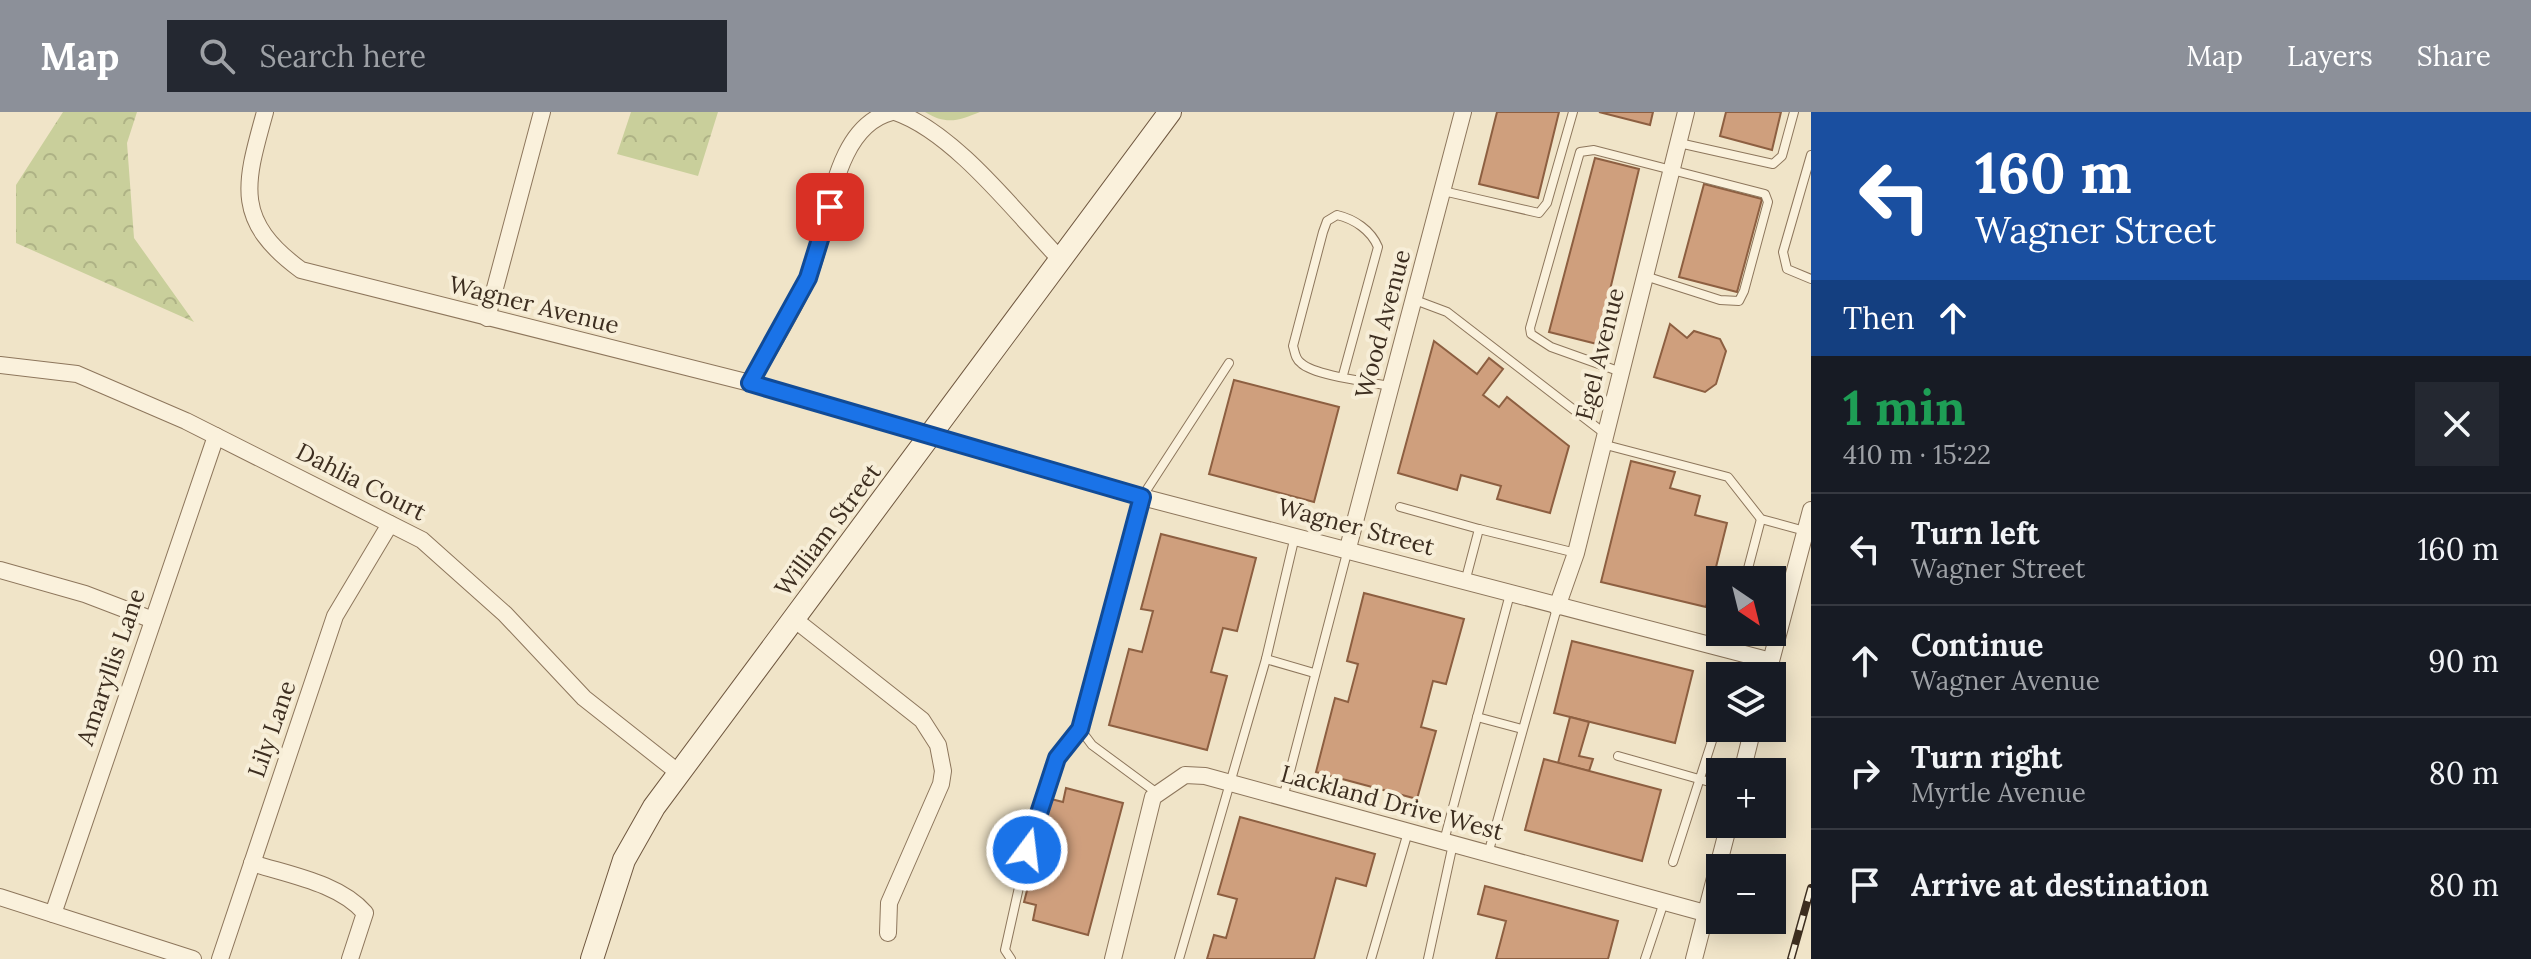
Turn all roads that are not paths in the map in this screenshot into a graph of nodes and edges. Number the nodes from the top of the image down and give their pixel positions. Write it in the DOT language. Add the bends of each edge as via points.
graph roads {
  1 [pos="265,112"];
  2 [pos="542,112"];
  3 [pos="894,112"];
  4 [pos="1170,112"];
  5 [pos="1463,112"];
  6 [pos="1573,112"];
  7 [pos="1686,112"];
  8 [pos="1794,112"];
  9 [pos="1678,143"];
  10 [pos="1811,155"];
  11 [pos="1671,170"];
  12 [pos="1443,191"];
  13 [pos="1059,258"];
  14 [pos="1645,276"];
  15 [pos="1811,279"];
  16 [pos="1415,300"];
  17 [pos="487,318"];
  18 [pos="1229,363"];
  19 [pos="0,365"];
  20 [pos="1344,370"];
  21 [pos="1621,372"];
  22 [pos="750,383"];
  23 [pos="1390,386"];
  24 [pos="216,436"];
  25 [pos="930,437"];
  26 [pos="1603,439"];
  27 [pos="1142,497"];
  28 [pos="1400,507"];
  29 [pos="1811,510"];
  30 [pos="1761,519"];
  31 [pos="390,524"];
  32 [pos="1479,529"];
  33 [pos="1805,531"];
  34 [pos="1296,535"];
  35 [pos="1348,548"];
  36 [pos="1576,553"];
  37 [pos="1749,566"];
  38 [pos="0,570"];
  39 [pos="1465,583"];
  40 [pos="1510,594"];
  41 [pos="1557,607"];
  42 [pos="794,619"];
  43 [pos="153,620"];
  44 [pos="1728,646"];
  45 [pos="1727,650"];
  46 [pos="1266,659"];
  47 [pos="1754,662"];
  48 [pos="1771,662"];
  49 [pos="1314,673"];
  50 [pos="1477,717"];
  51 [pos="1080,729"];
  52 [pos="1522,729"];
  53 [pos="1713,742"];
  54 [pos="1618,756"];
  55 [pos="679,773"];
  56 [pos="1702,780"];
  57 [pos="1706,781"];
  58 [pos="1231,783"];
  59 [pos="1158,793"];
  60 [pos="1283,798"];
  61 [pos="1408,832"];
  62 [pos="1725,838"];
  63 [pos="1448,843"];
  64 [pos="1488,854"];
  65 [pos="1673,862"];
  66 [pos="252,863"];
  67 [pos="0,897"];
  68 [pos="1664,902"];
  69 [pos="1705,913"];
  70 [pos="53,914"];
  71 [pos="888,933"];
  72 [pos="193,959"];
  73 [pos="220,959"];
  74 [pos="350,959"];
  75 [pos="592,959"];
  76 [pos="1011,959"];
  77 [pos="1113,959"];
  78 [pos="1179,959"];
  79 [pos="1371,959"];
  80 [pos="1428,959"];
  81 [pos="1645,959"];
  82 [pos="1694,959"];
  1 -- 17 [label="street, Wagner Avenue" via="248,174 248,200 278,253 301,270 329,280"];
  2 -- 17 [label="street"];
  3 -- 13 [label="street" via="949,147"];
  3 -- 22 [label="street" via="863,130 844,157 808,278"];
  4 -- 13 [label="main road, William Street"];
  5 -- 12 [label="street, Wood Avenue"];
  6 -- 12 [label="lane" via="1547,203 1539,213"];
  7 -- 9 [label="street, Egel Avenue"];
  8 -- 9 [label="lane" via="1782,156 1773,164"];
  9 -- 11 [label="street, Egel Avenue"];
  10 -- 15 [label="lane" via="1783,252 1787,269"];
  11 -- 14 [label="street, Egel Avenue"];
  11 -- 14 [label="lane" via="1756,189 1768,202 1739,301"];
  11 -- 21 [label="lane" via="1594,150 1580,152 1532,318 1531,334 1540,341"];
  12 -- 16 [label="street, Wood Avenue"];
  13 -- 25 [label="main road, William Street"];
  14 -- 21 [label="street, Egel Avenue"];
  16 -- 23 [label="street, Wood Avenue"];
  16 -- 26 [label="lane" via="1447,312"];
  17 -- 22 [label="street, Wagner Avenue"];
  18 -- 27 [label="lane"];
  19 -- 24 [label="street, Dahlia Court" via="77,374"];
  20 -- 20 [label="lane" via="1319,370 1298,361 1293,346 1327,221 1337,215 1374,237 1378,247"];
  20 -- 23 [label="lane"];
  21 -- 26 [label="street, Egel Avenue"];
  22 -- 25 [label="street, Wagner Avenue"];
  23 -- 35 [label="street, Wood Avenue"];
  24 -- 31 [label="street, Dahlia Court"];
  24 -- 43 [label="street, Amaryllis Lane"];
  25 -- 27 [label="street, Wagner Street"];
  25 -- 42 [label="main road, William Street"];
  26 -- 30 [label="lane" via="1728,477"];
  26 -- 36 [label="street, Egel Avenue"];
  27 -- 34 [label="street, Wagner Street"];
  27 -- 51 [label="lane"];
  28 -- 32 [label="lane"];
  29 -- 33 [label="street"];
  30 -- 33 [label="lane"];
  30 -- 37 [label="lane"];
  31 -- 55 [label="street, Dahlia Court" via="422,540 505,614 584,698"];
  31 -- 66 [label="street, Lily Lane" via="335,616"];
  32 -- 36 [label="lane"];
  32 -- 39 [label="lane"];
  33 -- 48 [label="street"];
  34 -- 35 [label="street, Wagner Street"];
  34 -- 46 [label="lane"];
  35 -- 39 [label="street, Wagner Street"];
  35 -- 49 [label="lane"];
  36 -- 41 [label="street, Egel Avenue"];
  38 -- 43 [label="street"];
  39 -- 40 [label="street, Wagner Street"];
  40 -- 41 [label="street, Wagner Street"];
  40 -- 50 [label="lane"];
  41 -- 45 [label="street, Wagner Street"];
  41 -- 52 [label="lane"];
  42 -- 55 [label="main road, William Street"];
  42 -- 71 [label="street" via="922,720 938,745 941,784 889,903"];
  43 -- 70 [label="street, Amaryllis Lane"];
  44 -- 45 [label="lane"];
  45 -- 47 [label="street, Wagner Street"];
  46 -- 49 [label="lane"];
  46 -- 58 [label="lane"];
  49 -- 60 [label="lane"];
  50 -- 52 [label="lane"];
  50 -- 63 [label="lane"];
  51 -- 59 [label="lane" via="1092,745"];
  51 -- 76 [label="lane" via="1057,758 1034,820 1007,936 1005,950"];
  52 -- 64 [label="lane"];
  53 -- 56 [label="lane"];
  54 -- 56 [label="lane"];
  55 -- 75 [label="main road, William Street" via="624,860"];
  56 -- 57 [label="lane"];
  56 -- 65 [label="lane"];
  58 -- 59 [label="street, Lackland Drive West" via="1185,775"];
  58 -- 60 [label="street, Lackland Drive West"];
  58 -- 78 [label="lane"];
  59 -- 77 [label="street"];
  60 -- 61 [label="street, Lackland Drive West"];
  61 -- 63 [label="street, Lackland Drive West"];
  61 -- 79 [label="lane"];
  62 -- 69 [label="street"];
  63 -- 64 [label="street, Lackland Drive West"];
  63 -- 80 [label="lane"];
  64 -- 68 [label="street, Lackland Drive West"];
  66 -- 73 [label="street, Lily Lane"];
  66 -- 74 [label="street" via="356,903 365,913"];
  67 -- 70 [label="street"];
  68 -- 69 [label="street, Lackland Drive West"];
  68 -- 81 [label="lane"];
  69 -- 82 [label="street"];
  70 -- 72 [label="street"];
}
